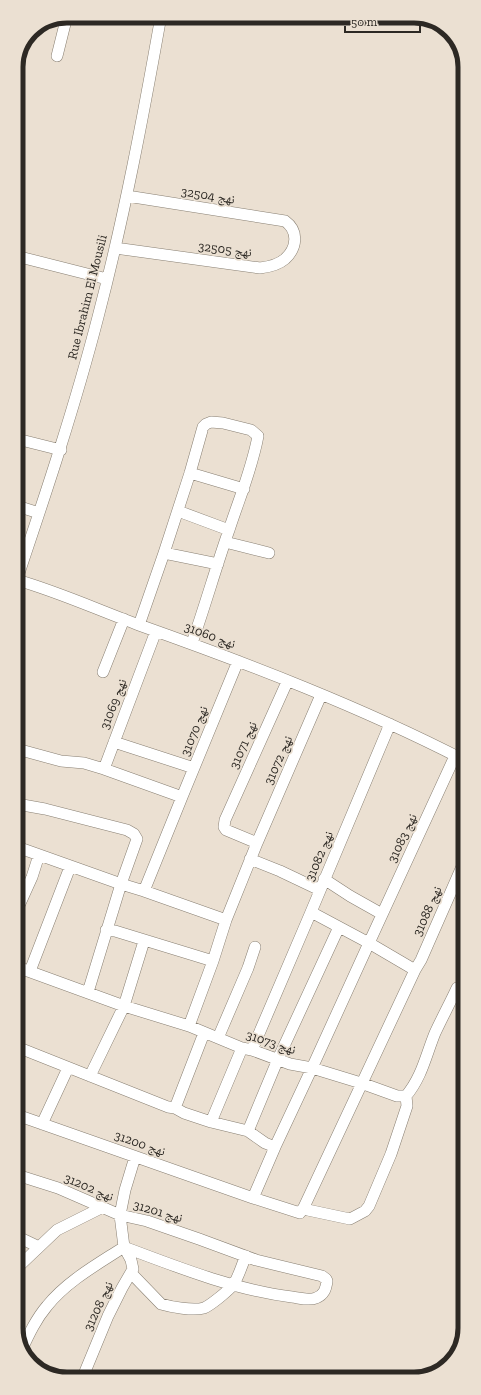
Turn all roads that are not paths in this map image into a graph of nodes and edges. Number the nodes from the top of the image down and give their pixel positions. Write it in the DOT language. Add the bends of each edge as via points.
graph roads {
  1 [pos="65,23"];
  2 [pos="161,23"];
  3 [pos="57,56"];
  4 [pos="127,196"];
  5 [pos="285,221"];
  6 [pos="114,248"];
  7 [pos="23,258"];
  8 [pos="107,279"];
  9 [pos="23,440"];
  10 [pos="61,450"];
  11 [pos="190,473"];
  12 [pos="244,489"];
  13 [pos="23,508"];
  14 [pos="178,511"];
  15 [pos="39,513"];
  16 [pos="229,530"];
  17 [pos="225,542"];
  18 [pos="164,553"];
  19 [pos="269,553"];
  20 [pos="23,562"];
  21 [pos="218,564"];
  22 [pos="23,582"];
  23 [pos="124,619"];
  24 [pos="139,625"];
  25 [pos="156,631"];
  26 [pos="192,644"];
  27 [pos="238,661"];
  28 [pos="103,672"];
  29 [pos="287,682"];
  30 [pos="321,695"];
  31 [pos="390,724"];
  32 [pos="114,742"];
  33 [pos="23,751"];
  34 [pos="458,757"];
  35 [pos="458,762"];
  36 [pos="194,768"];
  37 [pos="104,769"];
  38 [pos="182,797"];
  39 [pos="23,805"];
  40 [pos="259,840"];
  41 [pos="23,849"];
  42 [pos="39,855"];
  43 [pos="250,859"];
  44 [pos="70,867"];
  45 [pos="458,876"];
  46 [pos="324,879"];
  47 [pos="121,884"];
  48 [pos="320,890"];
  49 [pos="144,891"];
  50 [pos="23,897"];
  51 [pos="311,912"];
  52 [pos="382,914"];
  53 [pos="226,920"];
  54 [pos="339,927"];
  55 [pos="106,930"];
  56 [pos="371,938"];
  57 [pos="144,941"];
  58 [pos="255,947"];
  59 [pos="213,961"];
  60 [pos="23,969"];
  61 [pos="415,970"];
  62 [pos="30,971"];
  63 [pos="457,988"];
  64 [pos="88,992"];
  65 [pos="124,1006"];
  66 [pos="189,1026"];
  67 [pos="204,1033"];
  68 [pos="218,1038"];
  69 [pos="23,1049"];
  70 [pos="247,1049"];
  71 [pos="278,1060"];
  72 [pos="68,1068"];
  73 [pos="312,1068"];
  74 [pos="90,1076"];
  75 [pos="361,1083"];
  76 [pos="406,1096"];
  77 [pos="175,1108"];
  78 [pos="23,1117"];
  79 [pos="211,1122"];
  80 [pos="42,1124"];
  81 [pos="248,1131"];
  82 [pos="276,1146"];
  83 [pos="136,1157"];
  84 [pos="23,1177"];
  85 [pos="253,1198"];
  86 [pos="103,1207"];
  87 [pos="301,1211"];
  88 [pos="120,1215"];
  89 [pos="23,1239"];
  90 [pos="124,1246"];
  91 [pos="39,1247"];
  92 [pos="246,1256"];
  93 [pos="23,1263"];
  94 [pos="131,1273"];
  95 [pos="234,1284"];
  96 [pos="25,1343"];
  97 [pos="85,1372"];
  1 -- 3 [label="street"];
  2 -- 4 [label="street, Rue Ibrahim El Mousili"];
  4 -- 5 [label="street, نهج 32504"];
  4 -- 6 [label="street, Rue Ibrahim El Mousili"];
  5 -- 6 [label="street, نهج 32505" via="291,225 295,234 291,252 284,260 260,268"];
  6 -- 8 [label="street, Rue Ibrahim El Mousili"];
  7 -- 8 [label="street"];
  8 -- 10 [label="street, Rue Ibrahim El Mousili"];
  9 -- 10 [label="street"];
  10 -- 15 [label="street, Rue Ibrahim El Mousili"];
  11 -- 12 [label="street"];
  11 -- 12 [label="street" via="206,424 223,423 251,430 258,436"];
  11 -- 14 [label="street"];
  12 -- 16 [label="street"];
  13 -- 15 [label="street"];
  14 -- 16 [label="street"];
  14 -- 18 [label="street"];
  15 -- 20 [label="street, Rue Ibrahim El Mousili"];
  16 -- 17 [label="street"];
  17 -- 19 [label="street"];
  17 -- 21 [label="street"];
  18 -- 21 [label="street"];
  18 -- 24 [label="street"];
  21 -- 26 [label="street"];
  22 -- 23 [label="street, نهج 31060"];
  23 -- 24 [label="street, نهج 31060"];
  23 -- 28 [label="street"];
  24 -- 25 [label="street, نهج 31060"];
  25 -- 26 [label="street, نهج 31060"];
  25 -- 32 [label="street, نهج 31069"];
  26 -- 27 [label="street, نهج 31060"];
  27 -- 29 [label="street, نهج 31060"];
  27 -- 36 [label="street, نهج 31070"];
  29 -- 30 [label="street, نهج 31060"];
  29 -- 40 [label="street, نهج 31071" via="225,820 226,830"];
  30 -- 31 [label="street, نهج 31060"];
  30 -- 40 [label="street, نهج 31072"];
  31 -- 34 [label="street, نهج 31060"];
  31 -- 46 [label="street, نهج 31082"];
  32 -- 36 [label="street"];
  32 -- 37 [label="street, نهج 31069"];
  33 -- 37 [label="street"];
  35 -- 52 [label="street, نهج 31083"];
  36 -- 38 [label="street, نهج 31070"];
  37 -- 38 [label="street"];
  38 -- 49 [label="street, نهج 31070"];
  39 -- 47 [label="street" via="127,830 134,834 137,839"];
  40 -- 43 [label="street, نهج 31072"];
  41 -- 42 [label="street"];
  42 -- 44 [label="street"];
  42 -- 50 [label="street"];
  43 -- 48 [label="street"];
  43 -- 53 [label="street, نهج 31072"];
  44 -- 47 [label="street"];
  44 -- 62 [label="street"];
  45 -- 61 [label="street, نهج 31088"];
  46 -- 48 [label="street, نهج 31082"];
  46 -- 52 [label="street"];
  47 -- 49 [label="street"];
  47 -- 55 [label="street"];
  48 -- 51 [label="street, نهج 31082"];
  49 -- 53 [label="street"];
  51 -- 54 [label="street"];
  51 -- 70 [label="street, نهج 31082"];
  52 -- 56 [label="street, نهج 31083"];
  53 -- 59 [label="street, نهج 31072"];
  54 -- 56 [label="street"];
  54 -- 71 [label="street"];
  55 -- 57 [label="street"];
  55 -- 64 [label="street"];
  56 -- 61 [label="street"];
  56 -- 73 [label="street, نهج 31083"];
  57 -- 59 [label="street"];
  57 -- 65 [label="street"];
  58 -- 68 [label="street"];
  59 -- 66 [label="street, نهج 31072"];
  60 -- 62 [label="street, نهج 31073"];
  61 -- 75 [label="street, نهج 31088"];
  62 -- 64 [label="street, نهج 31073"];
  63 -- 76 [label="street" via="414,1086"];
  64 -- 65 [label="street, نهج 31073"];
  65 -- 66 [label="street, نهج 31073"];
  65 -- 74 [label="street"];
  66 -- 67 [label="street, نهج 31073"];
  67 -- 68 [label="street, نهج 31073"];
  67 -- 77 [label="street"];
  68 -- 70 [label="street, نهج 31073"];
  69 -- 72 [label="street"];
  70 -- 71 [label="street, نهج 31073"];
  70 -- 79 [label="street, نهج 31082"];
  71 -- 73 [label="street, نهج 31073"];
  71 -- 81 [label="street"];
  72 -- 74 [label="street"];
  72 -- 80 [label="street"];
  73 -- 75 [label="street, نهج 31073"];
  73 -- 82 [label="street, نهج 31083"];
  74 -- 77 [label="street"];
  75 -- 76 [label="street, نهج 31073" via="397,1096"];
  75 -- 87 [label="street, نهج 31088"];
  76 -- 87 [label="street, نهج 31200" via="407,1106 391,1154 365,1211 350,1219"];
  77 -- 79 [label="street"];
  78 -- 80 [label="street, نهج 31200"];
  79 -- 81 [label="street"];
  80 -- 83 [label="street, نهج 31200"];
  81 -- 82 [label="street" via="265,1143"];
  82 -- 85 [label="street"];
  83 -- 85 [label="street, نهج 31200"];
  83 -- 88 [label="street, نهج 31201"];
  84 -- 86 [label="street, نهج 31202"];
  85 -- 87 [label="street, نهج 31200"];
  86 -- 88 [label="street, نهج 31202"];
  86 -- 91 [label="street" via="57,1230"];
  88 -- 90 [label="street, نهج 31202"];
  88 -- 92 [label="street, نهج 31201" via="147,1221"];
  89 -- 91 [label="street"];
  90 -- 94 [label="street" via="131,1260"];
  90 -- 95 [label="street"];
  90 -- 96 [label="street" via="61,1292 36,1322"];
  91 -- 93 [label="street"];
  92 -- 95 [label="street"];
  92 -- 95 [label="street, نهج 31201" via="322,1276 327,1281 325,1291 316,1298 308,1299 266,1294"];
  94 -- 95 [label="street" via="161,1304 185,1308 204,1308"];
  94 -- 97 [label="street, نهج 31208" via="112,1309"];
}
